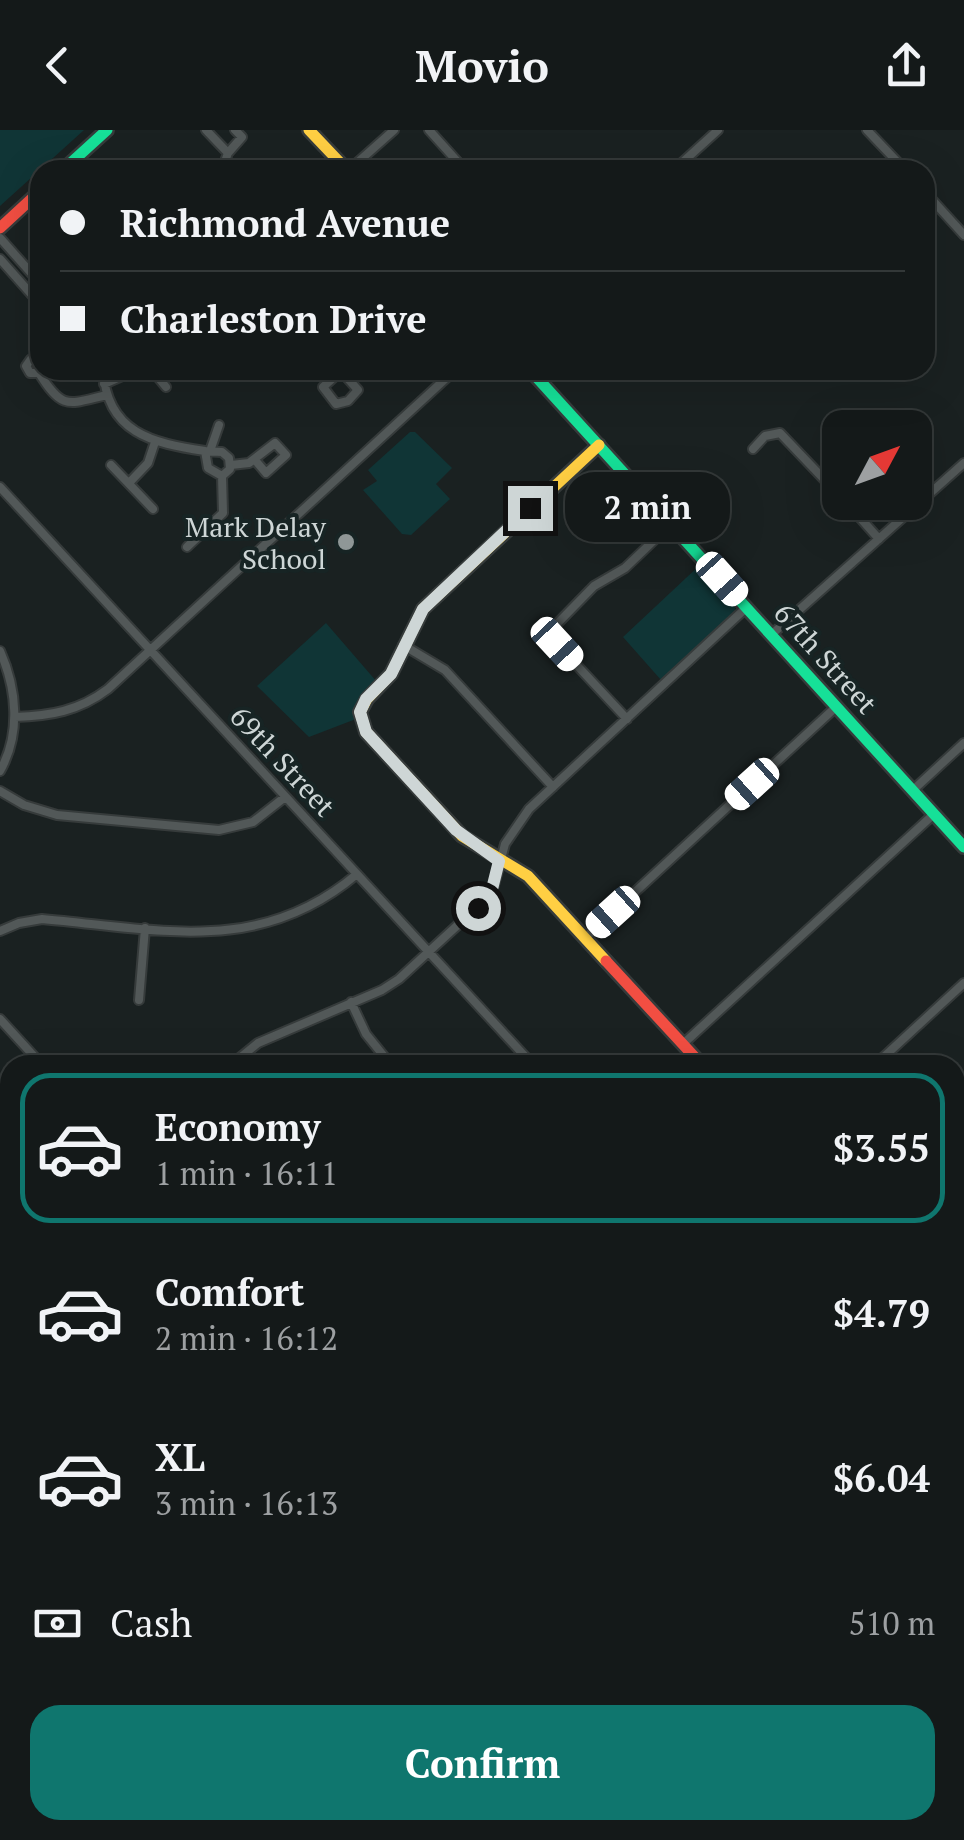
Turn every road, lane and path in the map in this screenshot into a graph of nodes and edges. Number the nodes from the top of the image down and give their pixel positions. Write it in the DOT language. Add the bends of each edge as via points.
graph roads {
  1 [pos="107,130"];
  2 [pos="206,130"];
  3 [pos="234,130"];
  4 [pos="310,130"];
  5 [pos="394,130"];
  6 [pos="428,130"];
  7 [pos="718,130"];
  8 [pos="868,130"];
  9 [pos="228,154"];
  10 [pos="74,160"];
  11 [pos="226,160"];
  12 [pos="338,160"];
  13 [pos="360,160"];
  14 [pos="456,160"];
  15 [pos="688,160"];
  16 [pos="896,160"];
  17 [pos="30,200"];
  18 [pos="935,203"];
  19 [pos="0,228"];
  20 [pos="964,234"];
  21 [pos="0,238"];
  22 [pos="0,259"];
  23 [pos="30,272"];
  24 [pos="30,293"];
  25 [pos="46,380"];
  26 [pos="103,380"];
  27 [pos="113,380"];
  28 [pos="160,380"];
  29 [pos="330,380"];
  30 [pos="350,380"];
  31 [pos="444,380"];
  32 [pos="539,380"];
  33 [pos="104,384"];
  34 [pos="166,387"];
  35 [pos="107,396"];
  36 [pos="219,425"];
  37 [pos="155,442"];
  38 [pos="599,444"];
  39 [pos="754,450"];
  40 [pos="208,451"];
  41 [pos="255,460"];
  42 [pos="964,462"];
  43 [pos="112,465"];
  44 [pos="231,465"];
  45 [pos="222,476"];
  46 [pos="822,477"];
  47 [pos="128,483"];
  48 [pos="0,486"];
  49 [pos="152,509"];
  50 [pos="863,520"];
  51 [pos="671,524"];
  52 [pos="880,539"];
  53 [pos="188,548"];
  54 [pos="747,607"];
  55 [pos="770,634"];
  56 [pos="403,645"];
  57 [pos="150,650"];
  58 [pos="0,651"];
  59 [pos="836,708"];
  60 [pos="15,717"];
  61 [pos="627,719"];
  62 [pos="964,743"];
  63 [pos="0,771"];
  64 [pos="552,787"];
  65 [pos="0,791"];
  66 [pos="912,791"];
  67 [pos="286,796"];
  68 [pos="934,814"];
  69 [pos="964,847"];
  70 [pos="499,861"];
  71 [pos="357,874"];
  72 [pos="145,928"];
  73 [pos="0,931"];
  74 [pos="585,938"];
  75 [pos="429,952"];
  76 [pos="964,983"];
  77 [pos="139,1000"];
  78 [pos="351,1002"];
  79 [pos="0,1019"];
  80 [pos="683,1044"];
  81 [pos="242,1054"];
  82 [pos="33,1055"];
  83 [pos="383,1055"];
  84 [pos="524,1055"];
  85 [pos="693,1055"];
  86 [pos="886,1055"];
  1 -- 10 [label="street"];
  2 -- 9 [label="street"];
  3 -- 9 [label="street" via="242,137"];
  4 -- 12 [label="street"];
  5 -- 13 [label="street"];
  6 -- 14 [label="street"];
  7 -- 15 [label="street"];
  8 -- 16 [label="street"];
  9 -- 11 [label="street"];
  17 -- 19 [label="street"];
  18 -- 20 [label="street"];
  21 -- 23 [label="street"];
  22 -- 24 [label="street"];
  25 -- 35 [label="street" via="62,402"];
  26 -- 33 [label="street"];
  27 -- 33 [label="street"];
  28 -- 34 [label="street"];
  29 -- 30 [label="street" via="323,387 336,404 358,390"];
  31 -- 57 [label="street"];
  32 -- 38 [label="street, 67th Street"];
  33 -- 35 [label="street"];
  35 -- 37 [label="street" via="124,423"];
  36 -- 40 [label="street"];
  37 -- 40 [label="street"];
  37 -- 47 [label="street" via="148,463"];
  38 -- 51 [label="street, 67th Street"];
  38 -- 56 [label="street" via="430,601"];
  39 -- 46 [label="street" via="764,436 780,433"];
  40 -- 44 [label="street" via="226,454"];
  40 -- 45 [label="street" via="208,468"];
  41 -- 44 [label="street"];
  42 -- 52 [label="street"];
  43 -- 47 [label="street"];
  44 -- 45 [label="street"];
  45 -- 53 [label="street" via="223,513"];
  47 -- 49 [label="street"];
  48 -- 57 [label="street, 69th Street"];
  50 -- 52 [label="street"];
  51 -- 54 [label="street, 67th Street"];
  51 -- 61 [label="street" via="552,630 557,644"];
  52 -- 55 [label="street"];
  54 -- 55 [label="street, 67th Street"];
  54 -- 61 [label="street"];
  55 -- 59 [label="street, 67th Street"];
  56 -- 64 [label="street" via="445,670"];
  56 -- 70 [label="street" via="391,674 360,712 366,732 456,830"];
  57 -- 60 [label="street" via="84,705"];
  57 -- 67 [label="street, 69th Street"];
  58 -- 60 [label="street"];
  59 -- 66 [label="street, 67th Street"];
  59 -- 74 [label="street"];
  60 -- 63 [label="street"];
  61 -- 64 [label="street"];
  62 -- 66 [label="street"];
  64 -- 70 [label="street" via="515,826"];
  65 -- 67 [label="street" via="57,815 219,830 253,822"];
  66 -- 68 [label="street, 67th Street"];
  67 -- 71 [label="street, 69th Street"];
  68 -- 69 [label="street, 67th Street"];
  68 -- 80 [label="street"];
  70 -- 74 [label="street" via="528,876"];
  70 -- 75 [label="street" via="485,900"];
  71 -- 72 [label="street" via="320,901 256,927 216,933"];
  71 -- 75 [label="street, 69th Street"];
  72 -- 73 [label="street" via="42,920"];
  72 -- 77 [label="street"];
  74 -- 80 [label="street"];
  75 -- 78 [label="street" via="388,987"];
  75 -- 84 [label="street, 69th Street"];
  76 -- 86 [label="street"];
  78 -- 81 [label="street"];
  78 -- 83 [label="street"];
  79 -- 82 [label="street"];
  80 -- 85 [label="street"];
}
